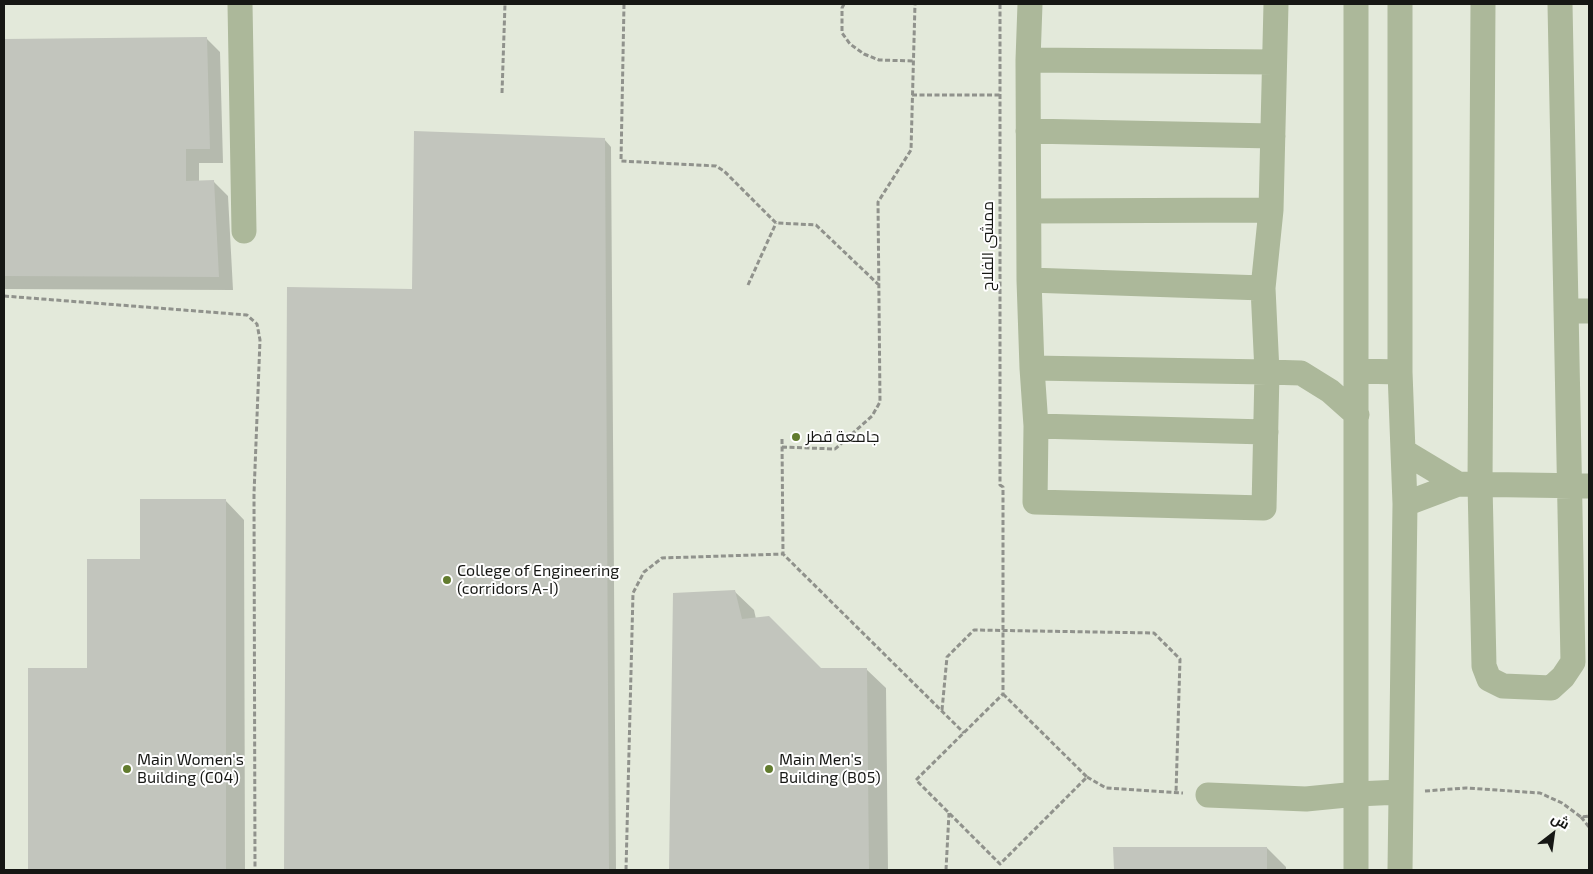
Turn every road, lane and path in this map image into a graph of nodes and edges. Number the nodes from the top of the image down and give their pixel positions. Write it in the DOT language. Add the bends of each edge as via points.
graph roads {
  1 [pos="240,4"];
  2 [pos="505,4"];
  3 [pos="624,4"];
  4 [pos="844,4"];
  5 [pos="915,4"];
  6 [pos="1000,4"];
  7 [pos="1030,4"];
  8 [pos="1276,4"];
  9 [pos="1356,4"];
  10 [pos="1400,4"];
  11 [pos="1483,4"];
  12 [pos="1560,4"];
  13 [pos="1028,60"];
  14 [pos="913,61"];
  15 [pos="1274,62"];
  16 [pos="502,93"];
  17 [pos="912,95"];
  18 [pos="1000,95"];
  19 [pos="1028,95"];
  20 [pos="1028,131"];
  21 [pos="1273,136"];
  22 [pos="1271,210"];
  23 [pos="1030,211"];
  24 [pos="776,223"];
  25 [pos="244,231"];
  26 [pos="1029,280"];
  27 [pos="748,285"];
  28 [pos="880,286"];
  29 [pos="1263,288"];
  30 [pos="4,296"];
  31 [pos="1577,311"];
  32 [pos="1032,368"];
  33 [pos="1356,371"];
  34 [pos="1268,372"];
  35 [pos="1400,372"];
  36 [pos="1357,415"];
  37 [pos="1036,426"];
  38 [pos="1266,432"];
  39 [pos="782,439"];
  40 [pos="782,448"];
  41 [pos="1403,451"];
  42 [pos="1469,484"];
  43 [pos="1579,486"];
  44 [pos="1405,504"];
  45 [pos="783,554"];
  46 [pos="1580,621"];
  47 [pos="1003,630"];
  48 [pos="1002,694"];
  49 [pos="942,710"];
  50 [pos="964,733"];
  51 [pos="1087,778"];
  52 [pos="1400,792"];
  53 [pos="1176,793"];
  54 [pos="1357,794"];
  55 [pos="1208,795"];
  56 [pos="949,813"];
  57 [pos="1589,816"];
  58 [pos="1580,817"];
  59 [pos="1589,827"];
  60 [pos="255,870"];
  61 [pos="626,870"];
  62 [pos="946,870"];
  63 [pos="1356,870"];
  64 [pos="1400,870"];
  1 -- 25 [label="street"];
  2 -- 16 [label="path"];
  3 -- 24 [label="path" via="621,161 716,166"];
  4 -- 14 [label="path" via="842,33 850,44 879,60"];
  5 -- 14 [label="path"];
  6 -- 18 [label="path, ممشى الفلاح"];
  7 -- 13 [label="street"];
  8 -- 15 [label="street"];
  9 -- 33 [label="street"];
  10 -- 35 [label="street"];
  11 -- 42 [label="street"];
  12 -- 31 [label="street"];
  13 -- 15 [label="street"];
  13 -- 19 [label="street"];
  14 -- 17 [label="path"];
  15 -- 21 [label="street"];
  17 -- 18 [label="path"];
  17 -- 28 [label="path" via="911,150 878,202"];
  18 -- 19 [label="path"];
  18 -- 47 [label="path, ممشى الفلاح"];
  19 -- 20 [label="street"];
  20 -- 21 [label="street"];
  20 -- 23 [label="street"];
  21 -- 22 [label="street"];
  22 -- 23 [label="street"];
  22 -- 29 [label="street"];
  23 -- 26 [label="street"];
  24 -- 27 [label="path"];
  24 -- 28 [label="path" via="816,225"];
  26 -- 29 [label="street"];
  26 -- 32 [label="street"];
  28 -- 40 [label="path" via="880,402 872,416 835,449"];
  29 -- 34 [label="street"];
  30 -- 60 [label="path" via="247,315 257,324 260,340 254,494"];
  31 -- 43 [label="street"];
  32 -- 34 [label="street"];
  32 -- 37 [label="street"];
  33 -- 35 [label="street"];
  33 -- 36 [label="street"];
  34 -- 36 [label="street" via="1301,373 1330,391"];
  34 -- 38 [label="street"];
  35 -- 41 [label="street"];
  36 -- 54 [label="street"];
  37 -- 38 [label="street"];
  37 -- 38 [label="street" via="1035,502 1264,508"];
  39 -- 40 [label="path"];
  40 -- 45 [label="path"];
  41 -- 42 [label="street"];
  41 -- 44 [label="street"];
  42 -- 43 [label="street"];
  42 -- 44 [label="street"];
  42 -- 46 [label="street" via="1484,666 1489,679 1502,686 1550,688 1573,662"];
  43 -- 46 [label="street"];
  44 -- 52 [label="street"];
  45 -- 49 [label="path"];
  45 -- 61 [label="path" via="662,558 644,572 634,593"];
  47 -- 48 [label="path, ممشى الفلاح"];
  47 -- 49 [label="path" via="974,630 947,657"];
  47 -- 53 [label="path" via="1154,633 1180,659"];
  48 -- 50 [label="path"];
  48 -- 51 [label="path"];
  49 -- 50 [label="path"];
  50 -- 56 [label="path" via="916,780"];
  51 -- 53 [label="path" via="1106,788"];
  51 -- 56 [label="path" via="1000,864"];
  52 -- 54 [label="street"];
  52 -- 58 [label="path" via="1466,788 1540,794 1562,803"];
  52 -- 64 [label="street"];
  53 -- 55 [label="path"];
  54 -- 55 [label="street" via="1306,799"];
  54 -- 63 [label="street"];
  56 -- 62 [label="path"];
  57 -- 58 [label="path"];
  58 -- 59 [label="path"];
}
